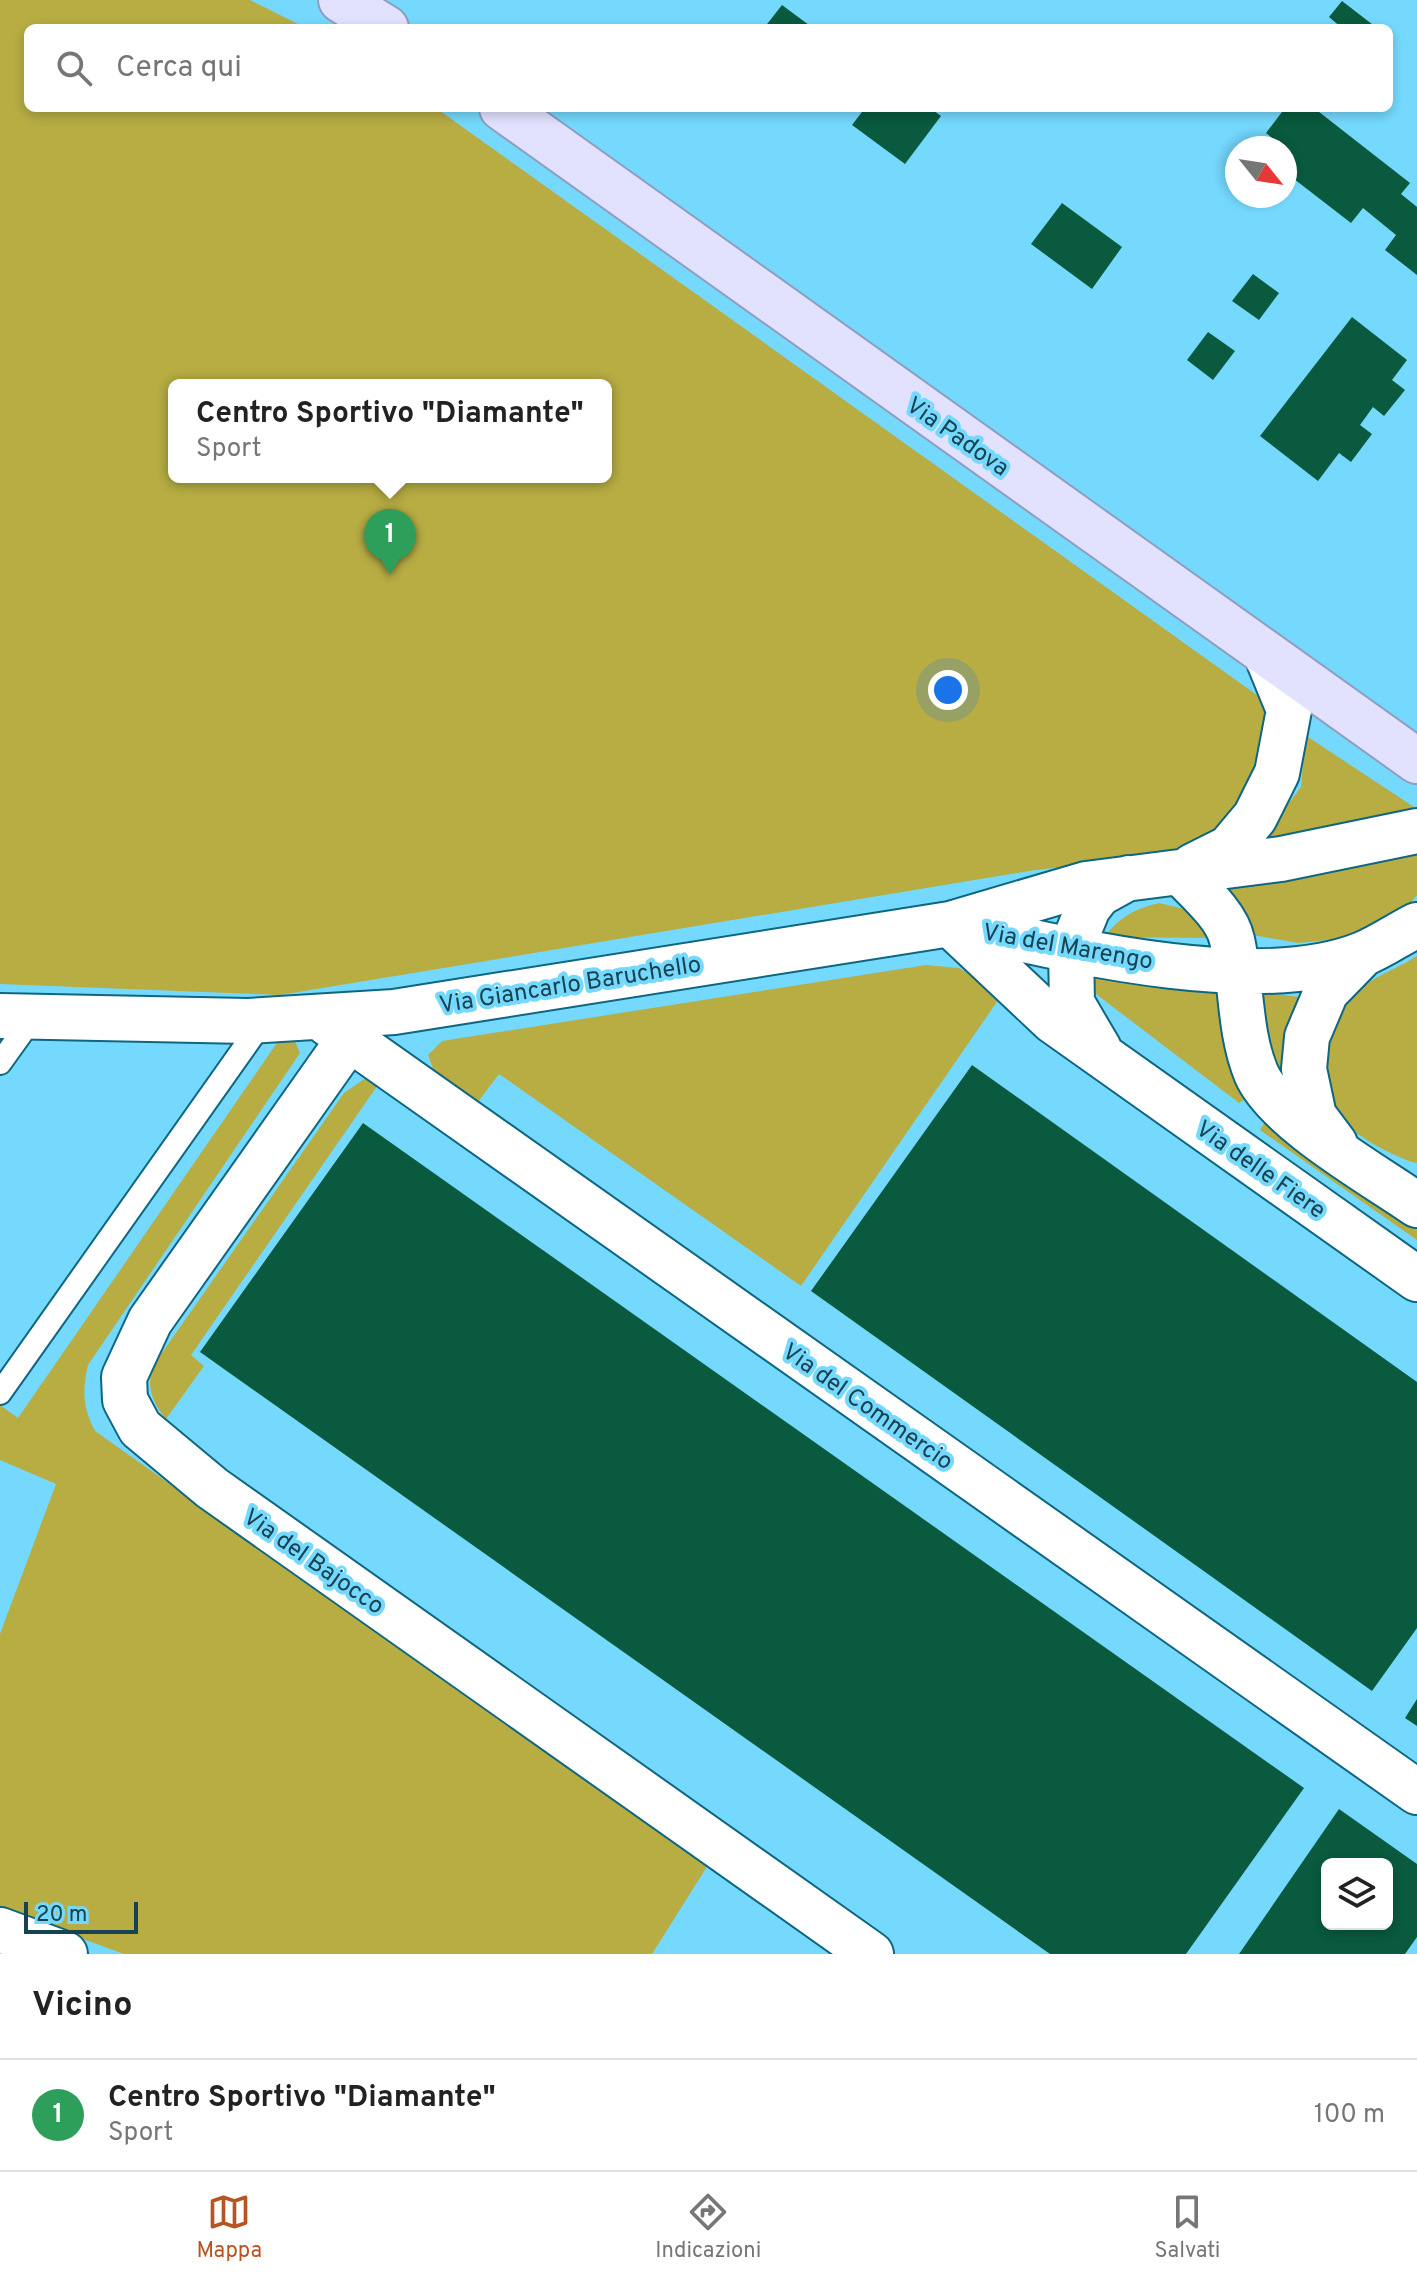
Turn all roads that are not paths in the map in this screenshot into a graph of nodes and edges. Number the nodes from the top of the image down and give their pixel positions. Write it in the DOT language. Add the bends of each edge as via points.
graph roads {
  1 [pos="341,0"];
  2 [pos="380,24"];
  3 [pos="508,112"];
  4 [pos="1266,654"];
  5 [pos="1417,761"];
  6 [pos="1417,831"];
  7 [pos="1180,872"];
  8 [pos="1131,876"];
  9 [pos="950,924"];
  10 [pos="1411,924"];
  11 [pos="1071,950"];
  12 [pos="1363,954"];
  13 [pos="1234,969"];
  14 [pos="16,1017"];
  15 [pos="264,1020"];
  16 [pos="335,1029"];
  17 [pos="1105,1058"];
  18 [pos="0,1063"];
  19 [pos="1342,1152"];
  20 [pos="1413,1197"];
  21 [pos="1417,1279"];
  22 [pos="0,1393"];
  23 [pos="1417,1792"];
  24 [pos="0,1930"];
  25 [pos="65,1954"];
  26 [pos="871,1954"];
  1 -- 2 [label="main road"];
  3 -- 4 [label="main road, Via Padova"];
  4 -- 5 [label="main road, Via Padova"];
  4 -- 7 [label="street, Via Giancarlo Baruchello" via="1289,710 1277,773 1255,817 1229,848"];
  6 -- 7 [label="street, Via Giancarlo Baruchello" via="1281,859"];
  7 -- 8 [label="street, Via Giancarlo Baruchello"];
  7 -- 13 [label="street" via="1232,937"];
  8 -- 9 [label="street, Via Giancarlo Baruchello"];
  8 -- 11 [label="street, Via Giancarlo Baruchello" via="1099,894 1080,921"];
  9 -- 11 [label="street, Via del Marengo"];
  9 -- 16 [label="street, Via Giancarlo Baruchello" via="394,1012"];
  9 -- 17 [label="street, Via delle Fiere" via="1053,1021"];
  10 -- 12 [label="street, Via del Marengo"];
  11 -- 13 [label="street, Via del Marengo"];
  11 -- 17 [label="street, Via delle Fiere" via="1072,1003"];
  12 -- 13 [label="street, Via del Marengo" via="1272,971"];
  12 -- 19 [label="street" via="1326,992 1307,1037 1304,1069 1314,1116"];
  13 -- 19 [label="street" via="1257,1074 1285,1113"];
  14 -- 15 [label="street, Via Giancarlo Baruchello"];
  14 -- 18 [label="lane"];
  15 -- 16 [label="street, Via Giancarlo Baruchello"];
  15 -- 22 [label="lane"];
  16 -- 23 [label="street, Via del Commercio"];
  16 -- 26 [label="street, Via del Bajocco" via="144,1332 124,1377 125,1400 140,1428 212,1488"];
  17 -- 21 [label="street, Via delle Fiere"];
  19 -- 20 [label="street"];
  24 -- 25 [label="street"];
}
